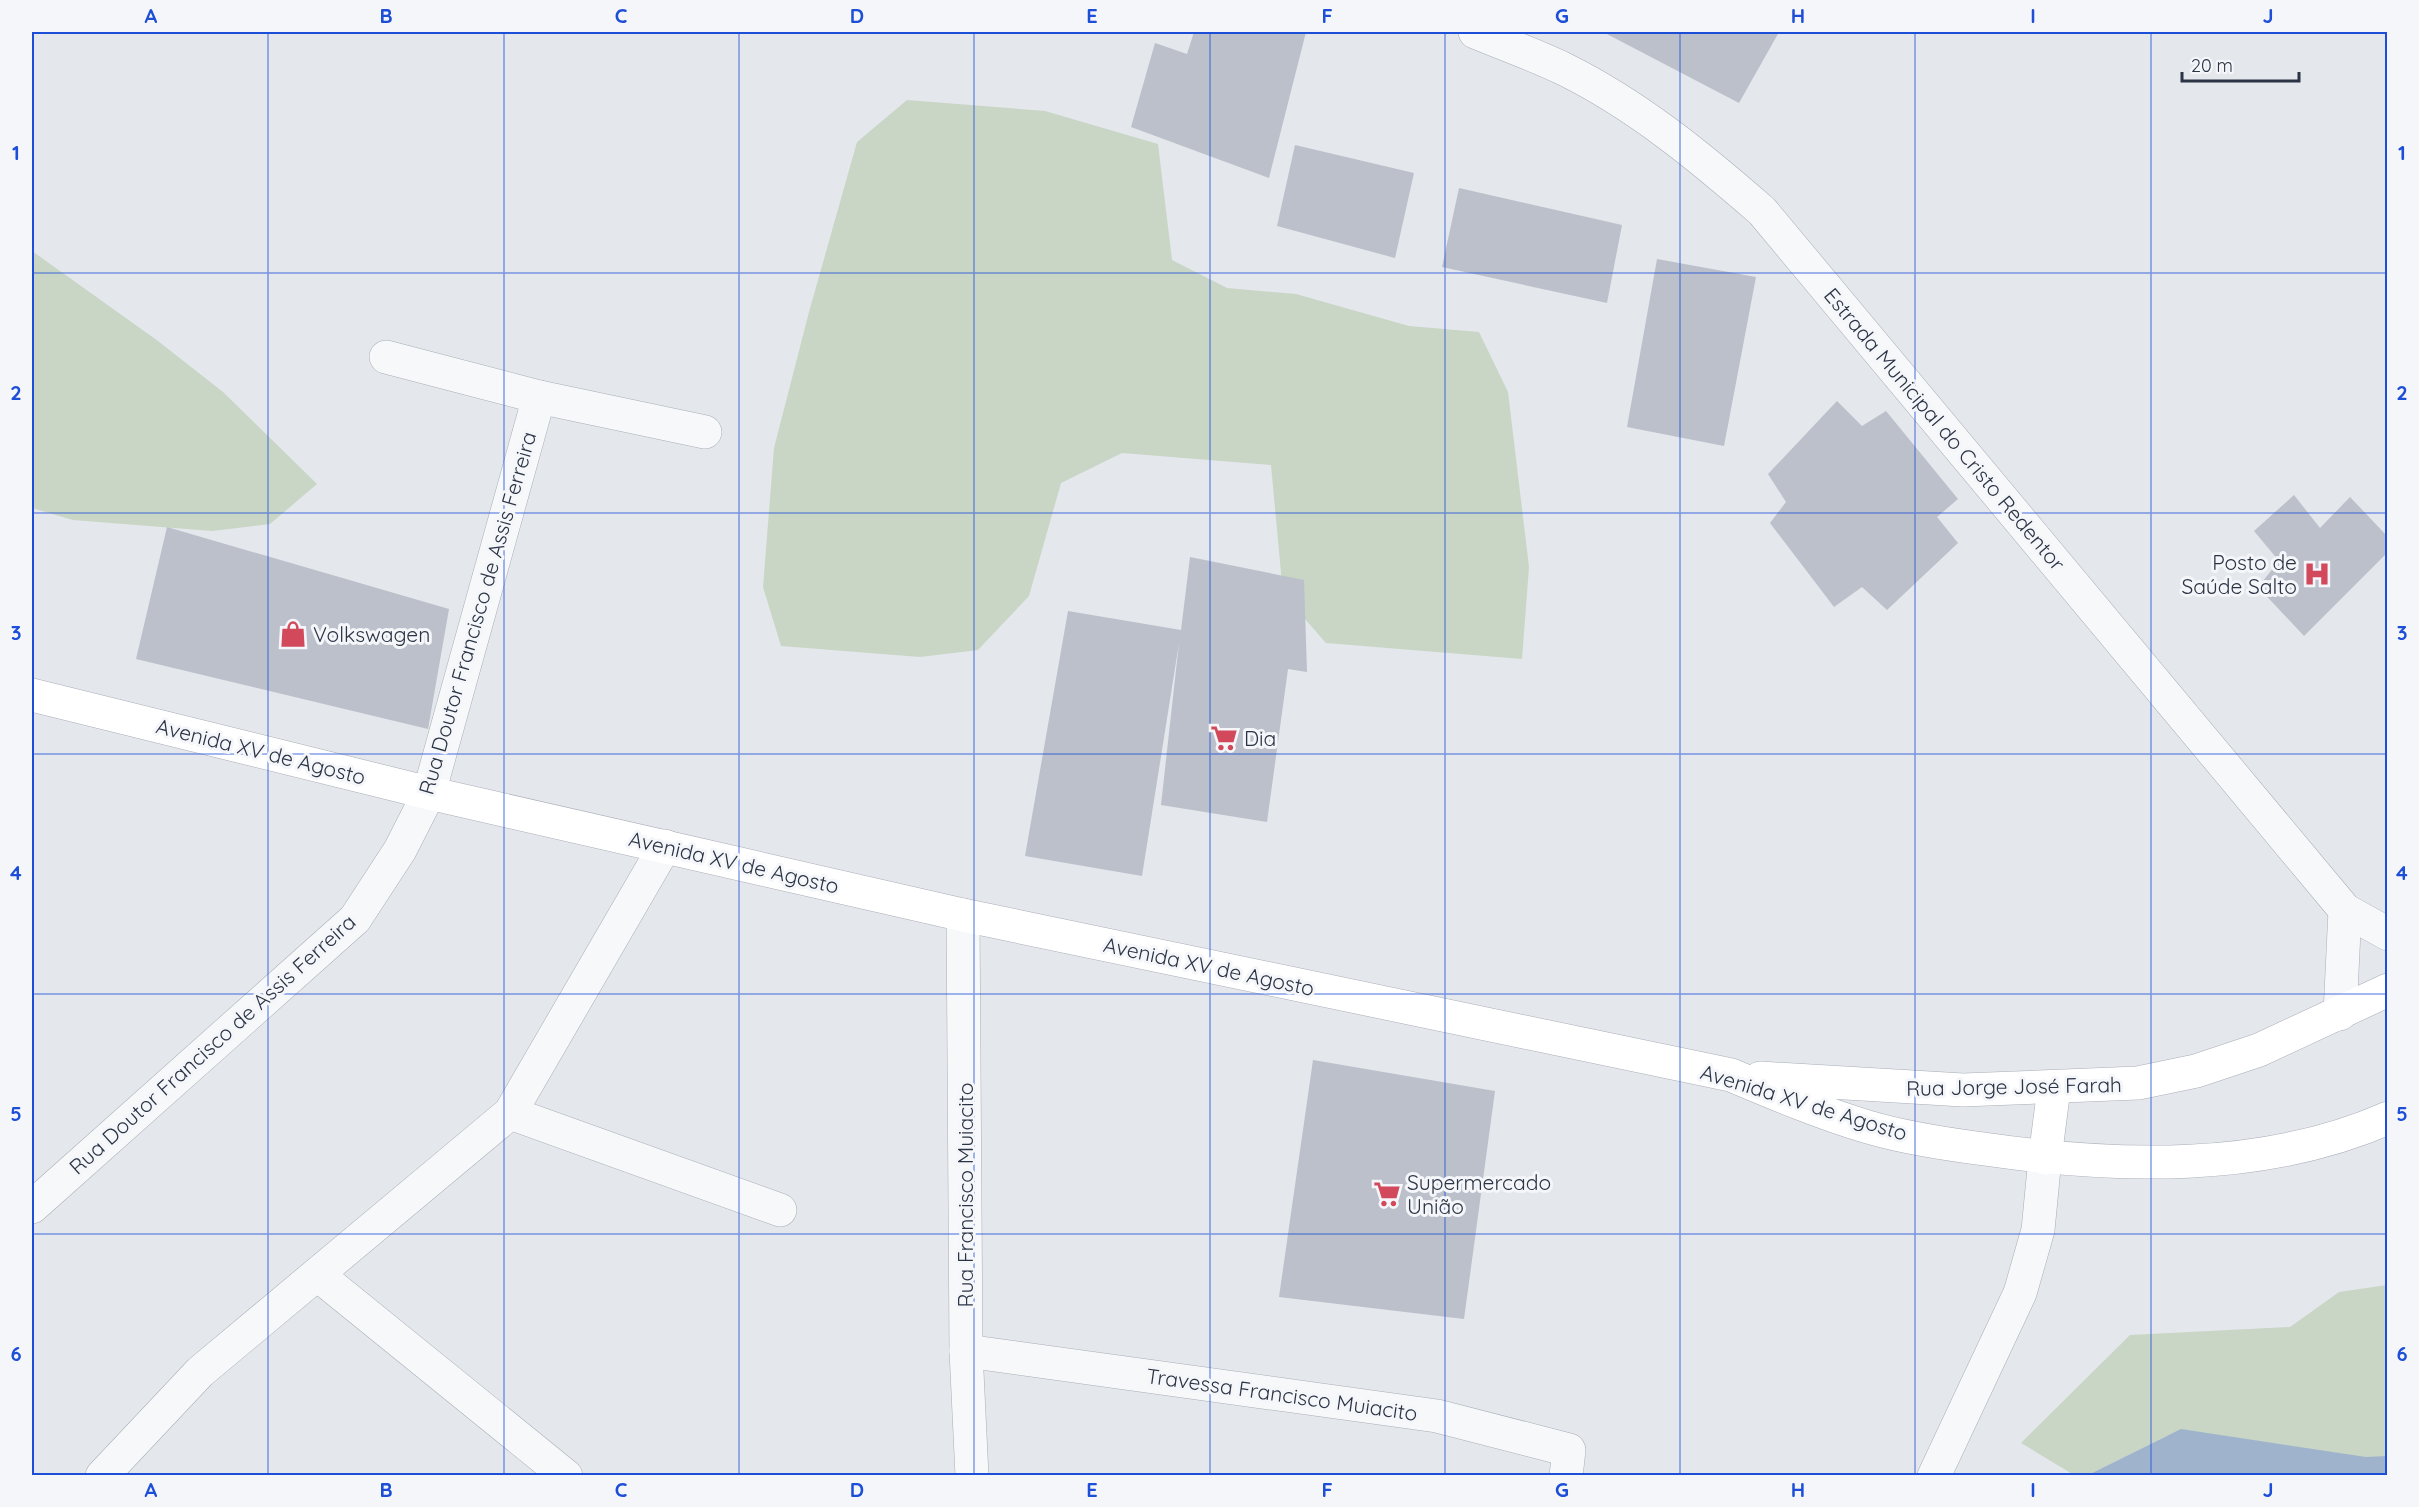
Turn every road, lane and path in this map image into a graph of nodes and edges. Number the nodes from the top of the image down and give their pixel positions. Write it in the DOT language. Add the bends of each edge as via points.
graph roads {
  1 [pos="1475,32"];
  2 [pos="386,357"];
  3 [pos="538,397"];
  4 [pos="705,432"];
  5 [pos="32,695"];
  6 [pos="429,793"];
  7 [pos="665,846"];
  8 [pos="2345,910"];
  9 [pos="963,915"];
  10 [pos="2388,934"];
  11 [pos="2388,990"];
  12 [pos="2340,1014"];
  13 [pos="1731,1075"];
  14 [pos="2054,1088"];
  15 [pos="510,1113"];
  16 [pos="2388,1118"];
  17 [pos="2045,1158"];
  18 [pos="32,1207"];
  19 [pos="780,1210"];
  20 [pos="318,1275"];
  21 [pos="966,1351"];
  22 [pos="102,1476"];
  23 [pos="566,1476"];
  24 [pos="972,1476"];
  25 [pos="1566,1476"];
  26 [pos="1934,1476"];
  1 -- 8 [label="street, Estrada Municipal do Cristo Redentor" via="1564,69 1635,110 1692,150 1762,210"];
  2 -- 3 [label="street"];
  3 -- 4 [label="street"];
  3 -- 6 [label="street, Rua Doutor Francisco de Assis Ferreira"];
  5 -- 6 [label="street, Avenida XV de Agosto"];
  6 -- 7 [label="street, Avenida XV de Agosto"];
  6 -- 18 [label="street, Rua Doutor Francisco de Assis Ferreira" via="400,850 355,919"];
  7 -- 9 [label="street, Avenida XV de Agosto"];
  7 -- 15 [label="street"];
  8 -- 10 [label="street, Estrada Municipal do Cristo Redentor"];
  8 -- 12 [label="street"];
  9 -- 13 [label="street, Avenida XV de Agosto"];
  9 -- 21 [label="street, Rua Francisco Muiacito"];
  11 -- 12 [label="street, Rua Jorge José Farah"];
  12 -- 14 [label="street, Rua Jorge José Farah" via="2259,1050 2196,1071 2138,1083"];
  13 -- 14 [label="street, Rua Jorge José Farah" via="1894,1088"];
  13 -- 17 [label="street, Avenida XV de Agosto" via="1870,1128 1944,1144"];
  14 -- 17 [label="street"];
  15 -- 19 [label="street"];
  15 -- 20 [label="street"];
  16 -- 17 [label="street, Avenida XV de Agosto" via="2306,1144 2232,1158 2151,1162"];
  17 -- 26 [label="street" via="2038,1230 2020,1293"];
  20 -- 22 [label="street" via="200,1372"];
  20 -- 23 [label="street"];
  21 -- 24 [label="street, Rua Francisco Muiacito"];
  21 -- 25 [label="street, Travessa Francisco Muiacito" via="1437,1416 1569,1450"];
}
